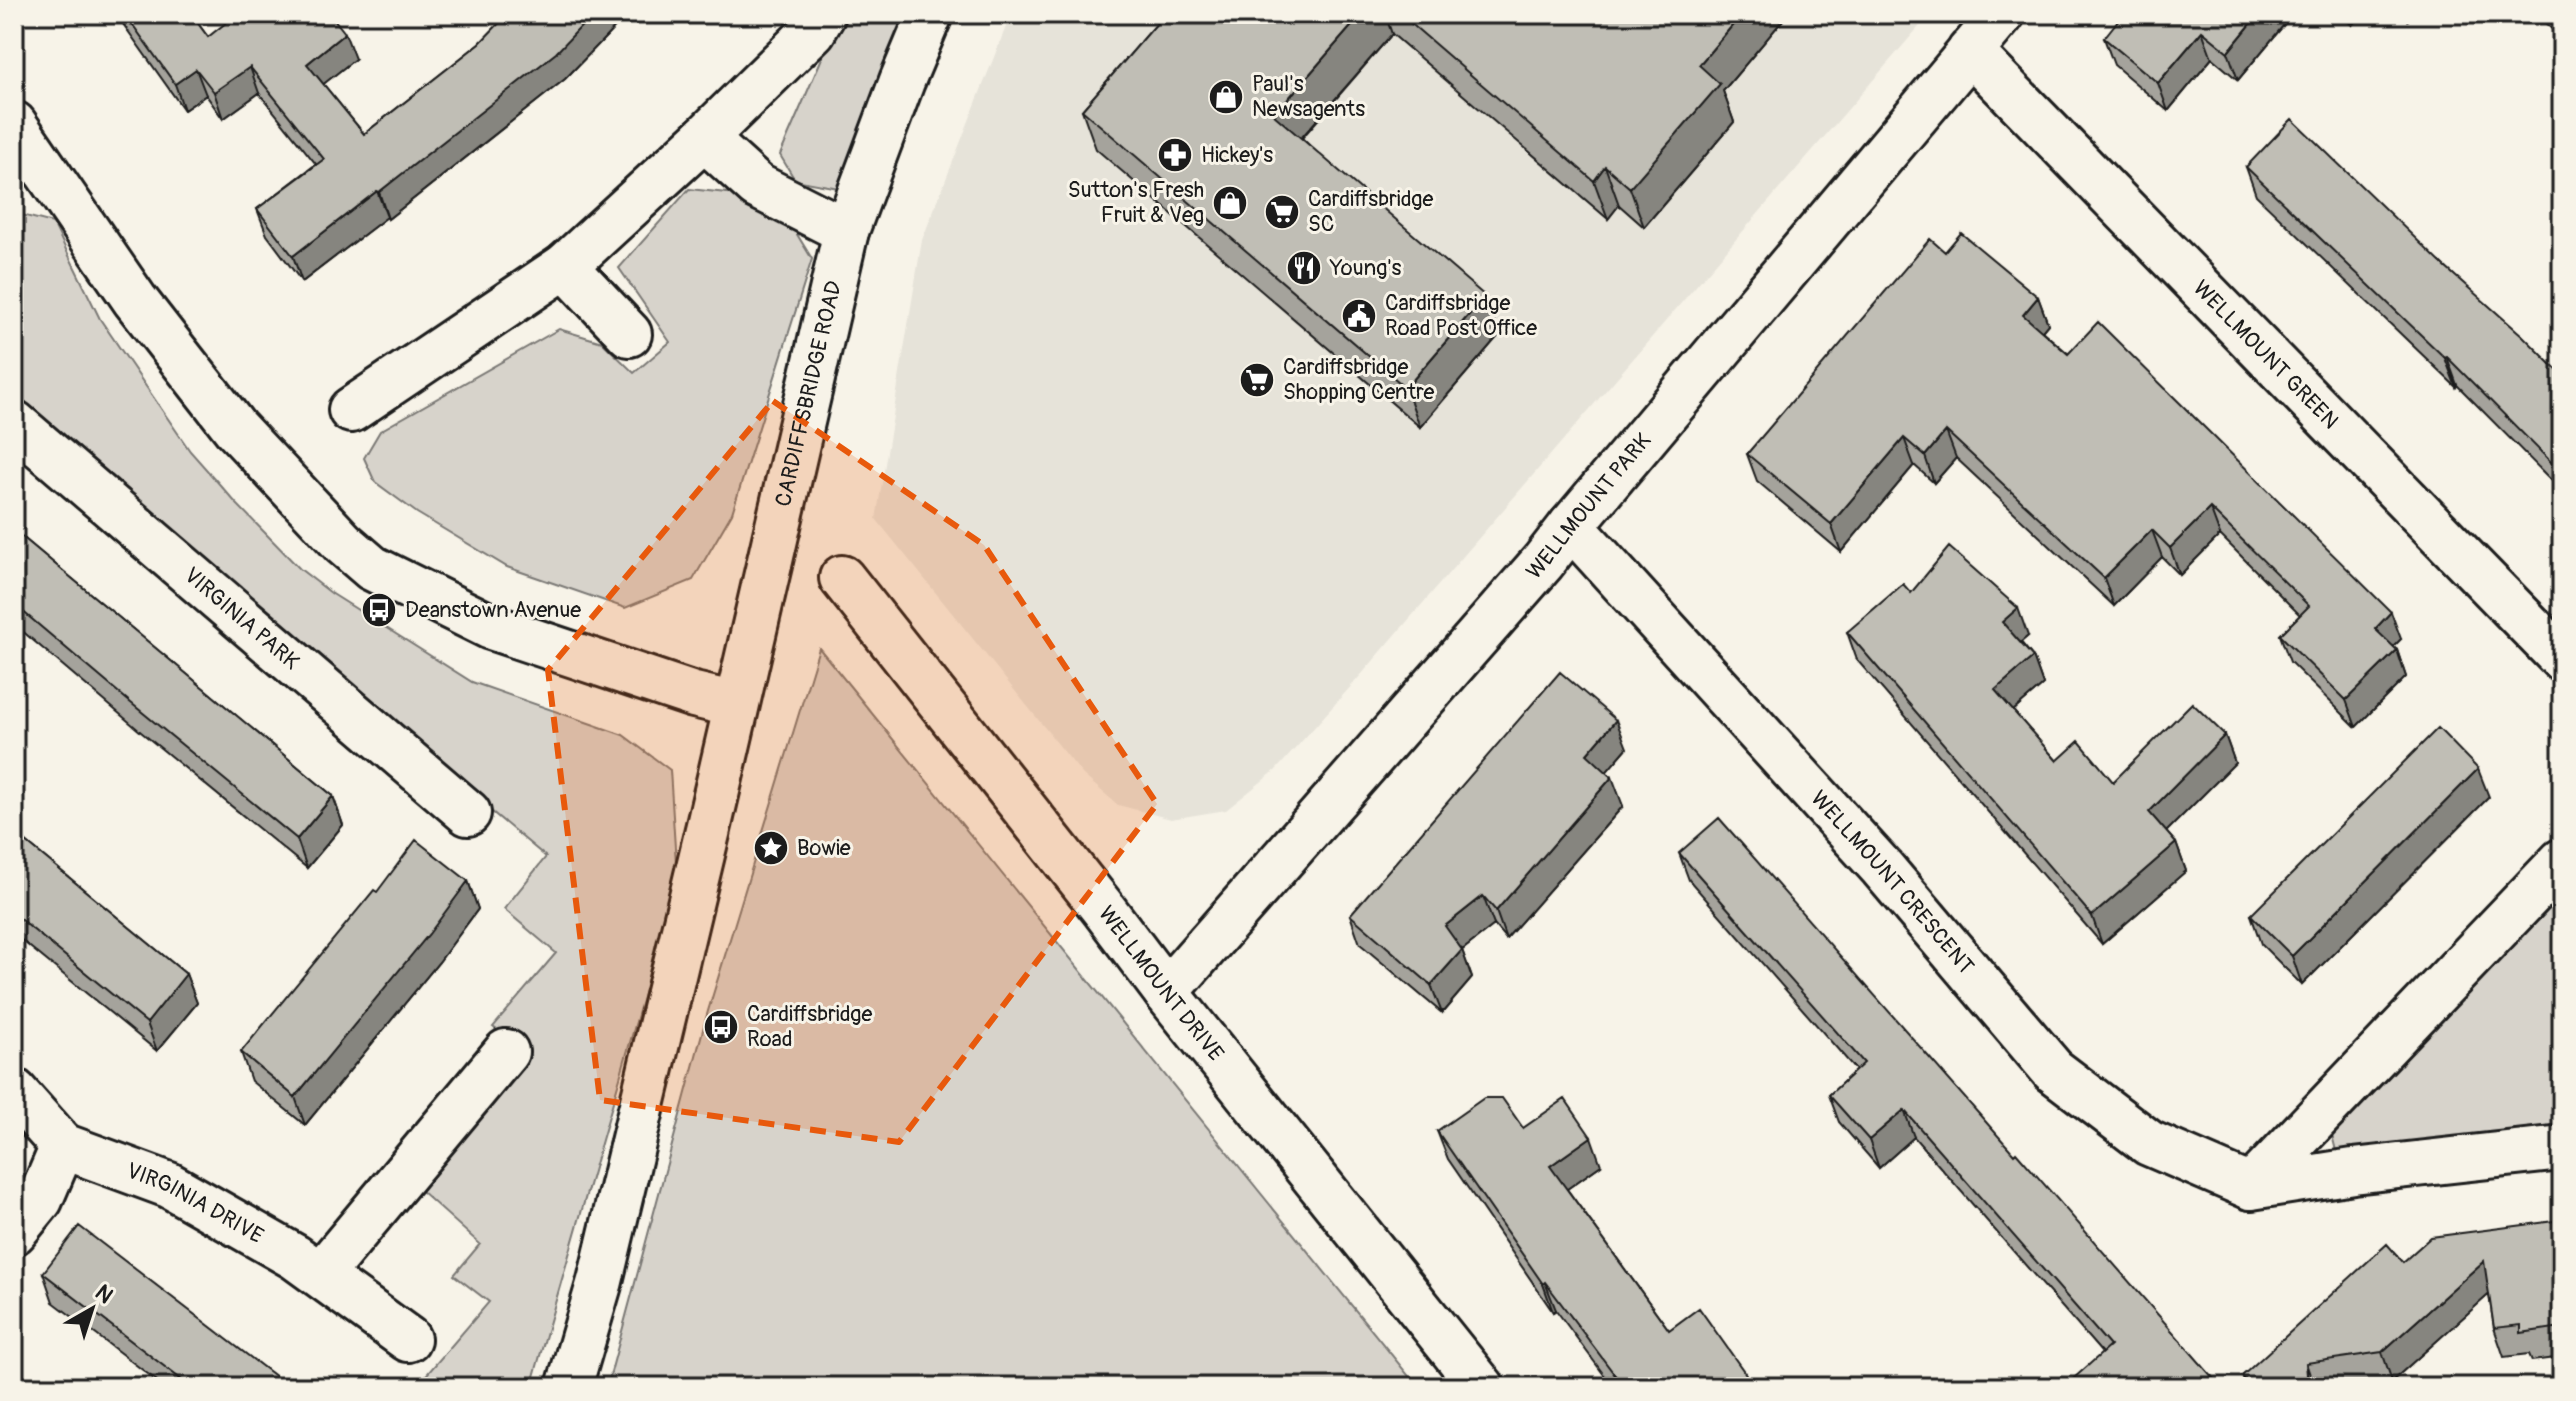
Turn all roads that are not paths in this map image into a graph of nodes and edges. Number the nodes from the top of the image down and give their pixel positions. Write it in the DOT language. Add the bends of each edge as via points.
graph roads {
  1 [pos="823,14"];
  2 [pos="930,14"];
  3 [pos="2002,14"];
  4 [pos="1970,51"];
  5 [pos="14,124"];
  6 [pos="704,138"];
  7 [pos="846,231"];
  8 [pos="565,266"];
  9 [pos="629,334"];
  10 [pos="351,410"];
  11 [pos="14,423"];
  12 [pos="1571,526"];
  13 [pos="842,578"];
  14 [pos="2562,659"];
  15 [pos="736,705"];
  16 [pos="468,813"];
  17 [pos="2562,861"];
  18 [pos="1166,992"];
  19 [pos="506,1052"];
  20 [pos="14,1091"];
  21 [pos="63,1146"];
  22 [pos="2562,1148"];
  23 [pos="2251,1187"];
  24 [pos="14,1232"];
  25 [pos="321,1274"];
  26 [pos="408,1339"];
  27 [pos="569,1387"];
  28 [pos="1482,1387"];
  1 -- 6 [label="street" via="813,31"];
  2 -- 7 [label="street, CARDIFFSBRIDGE ROAD"];
  3 -- 4 [label="street, WELLMOUNT PARK"];
  4 -- 12 [label="street, WELLMOUNT PARK"];
  4 -- 14 [label="street, WELLMOUNT GREEN"];
  5 -- 15 [label="street" via="135,300 240,435 372,568 491,627"];
  6 -- 7 [label="street" via="757,186"];
  6 -- 8 [label="street"];
  7 -- 15 [label="street, CARDIFFSBRIDGE ROAD"];
  8 -- 9 [label="street"];
  8 -- 10 [label="street"];
  11 -- 16 [label="street, VIRGINIA PARK"];
  12 -- 18 [label="street, WELLMOUNT PARK"];
  12 -- 23 [label="street, WELLMOUNT CRESCENT" via="1882,868 2053,1070 2149,1143"];
  13 -- 18 [label="street, WELLMOUNT DRIVE"];
  15 -- 27 [label="street, CARDIFFSBRIDGE ROAD" via="600,1281"];
  17 -- 23 [label="street"];
  18 -- 28 [label="street, WELLMOUNT DRIVE"];
  19 -- 25 [label="street"];
  20 -- 21 [label="street"];
  21 -- 24 [label="street" via="40,1200"];
  21 -- 25 [label="street, VIRGINIA DRIVE" via="169,1185"];
  22 -- 23 [label="street"];
  25 -- 26 [label="street, VIRGINIA DRIVE"];
}
